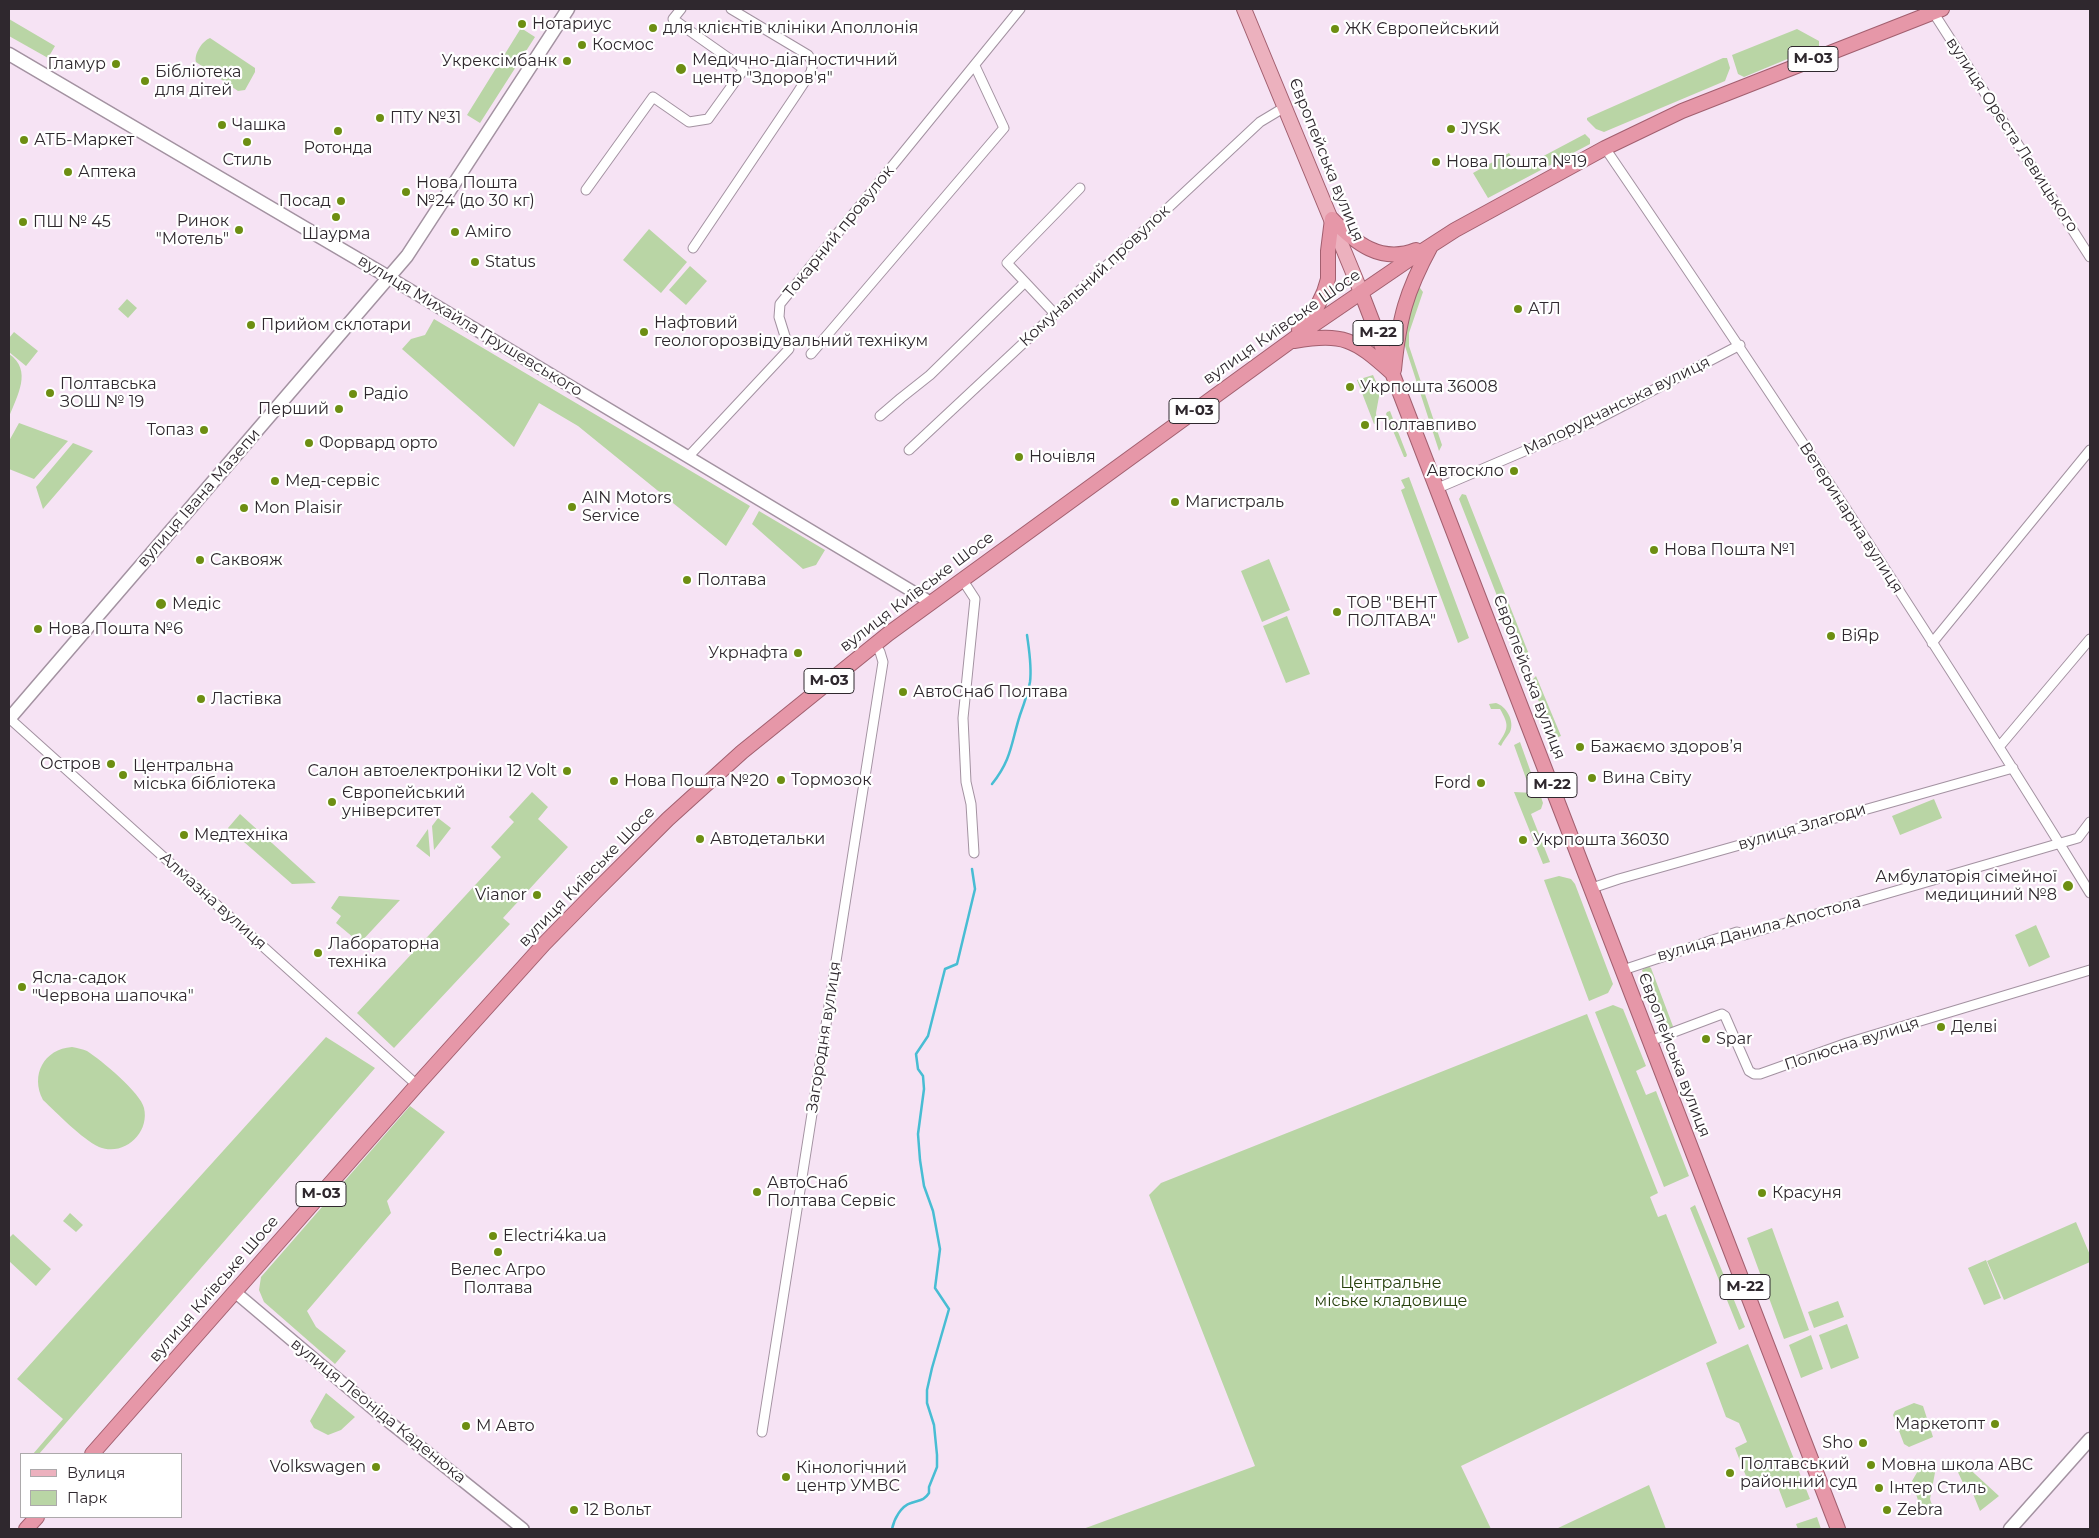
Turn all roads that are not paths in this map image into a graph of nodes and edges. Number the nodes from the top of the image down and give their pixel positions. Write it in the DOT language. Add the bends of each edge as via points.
graph roads {
  1 [pos="568,9"];
  2 [pos="681,9"];
  3 [pos="731,9"];
  4 [pos="1020,9"];
  5 [pos="1244,9"];
  6 [pos="1938,11"];
  7 [pos="9,54"];
  8 [pos="975,66"];
  9 [pos="1285,107"];
  10 [pos="1605,148"];
  11 [pos="1080,188"];
  12 [pos="586,190"];
  13 [pos="1332,219"];
  14 [pos="1431,245"];
  15 [pos="693,248"];
  16 [pos="2090,257"];
  17 [pos="390,278"];
  18 [pos="1025,282"];
  19 [pos="1361,292"];
  20 [pos="1055,314"];
  21 [pos="1290,341"];
  22 [pos="1740,345"];
  23 [pos="810,354"];
  24 [pos="1394,374"];
  25 [pos="880,416"];
  26 [pos="909,450"];
  27 [pos="2090,450"];
  28 [pos="688,457"];
  29 [pos="1438,488"];
  30 [pos="962,578"];
  31 [pos="930,602"];
  32 [pos="2090,639"];
  33 [pos="1932,643"];
  34 [pos="874,644"];
  35 [pos="9,719"];
  36 [pos="1999,746"];
  37 [pos="2013,768"];
  38 [pos="2090,822"];
  39 [pos="2060,844"];
  40 [pos="974,853"];
  41 [pos="1592,888"];
  42 [pos="2090,893"];
  43 [pos="1623,970"];
  44 [pos="2090,970"];
  45 [pos="1650,1041"];
  46 [pos="417,1084"];
  47 [pos="234,1292"];
  48 [pos="762,1432"];
  49 [pos="2090,1440"];
  50 [pos="93,1453"];
  51 [pos="36,1518"];
  52 [pos="26,1529"];
  53 [pos="522,1529"];
  54 [pos="1838,1529"];
  55 [pos="2010,1529"];
  1 -- 17 [label="main road, вулиця Івана Мазепи" via="417,242"];
  2 -- 12 [label="street" via="674,19 744,69 708,118 689,122 653,97"];
  3 -- 15 [label="street" via="808,55 813,63 811,72"];
  4 -- 8 [label="street, Токарний провулок"];
  5 -- 9 [label="main road, Європейська вулиця"];
  6 -- 10 [label="highway, М-03" via="1682,111"];
  6 -- 16 [label="street, вулиця Ореста Левицького"];
  7 -- 17 [label="main road, вулиця Михайла Грушевського"];
  8 -- 23 [label="street" via="1004,128"];
  8 -- 28 [label="street, Токарний провулок" via="780,304 779,317 789,349"];
  9 -- 13 [label="main road, Європейська вулиця"];
  9 -- 20 [label="street, Комунальний провулок" via="1260,122"];
  10 -- 14 [label="highway, М-03"];
  10 -- 22 [label="street, Ветеринарна вулиця"];
  11 -- 18 [label="street" via="1007,263"];
  13 -- 14 [label="highway" via="1355,241 1382,254 1400,255"];
  13 -- 19 [label="main road, Європейська вулиця"];
  13 -- 21 [label="highway" via="1328,279 1324,292 1317,307"];
  14 -- 19 [label="highway, вулиця Київське Шосе / М-03"];
  14 -- 24 [label="highway" via="1406,298"];
  17 -- 28 [label="street, вулиця Михайла Грушевського"];
  17 -- 35 [label="main road, вулиця Івана Мазепи"];
  18 -- 20 [label="street"];
  18 -- 25 [label="street" via="930,375"];
  19 -- 21 [label="highway, вулиця Київське Шосе / М-03"];
  19 -- 24 [label="highway, Європейська вулиця / М-22"];
  20 -- 26 [label="street, Комунальний провулок"];
  21 -- 24 [label="highway" via="1322,337 1348,340"];
  21 -- 30 [label="highway, вулиця Київське Шосе / М-03"];
  22 -- 29 [label="street, Малорудчанська вулиця" via="1582,426"];
  22 -- 33 [label="street, Ветеринарна вулиця"];
  24 -- 29 [label="highway, Європейська вулиця / М-22"];
  27 -- 33 [label="street"];
  28 -- 31 [label="street, вулиця Михайла Грушевського"];
  29 -- 41 [label="highway, Європейська вулиця / М-22"];
  30 -- 31 [label="highway, вулиця Київське Шосе / М-03"];
  30 -- 40 [label="street" via="976,599 963,718"];
  31 -- 34 [label="highway, вулиця Київське Шосе / М-03"];
  32 -- 36 [label="street"];
  33 -- 36 [label="street, Ветеринарна вулиця"];
  34 -- 46 [label="highway, вулиця Київське Шосе / М-03" via="742,752 668,819 544,944"];
  34 -- 48 [label="street, Загородня вулиця" via="883,662"];
  35 -- 46 [label="street, Алмазна вулиця"];
  36 -- 37 [label="street, Ветеринарна вулиця"];
  37 -- 39 [label="street, Ветеринарна вулиця"];
  37 -- 41 [label="street, вулиця Злагоди"];
  38 -- 39 [label="street, вулиця Данила Апостола" via="2078,838"];
  39 -- 42 [label="street, Ветеринарна вулиця"];
  39 -- 43 [label="street, вулиця Данила Апостола" via="1744,935 1737,932"];
  41 -- 43 [label="highway, Європейська вулиця / М-22"];
  43 -- 45 [label="highway, Європейська вулиця / М-22"];
  44 -- 45 [label="street, Полюсна вулиця" via="1847,1043 1760,1074 1749,1071 1722,1014"];
  45 -- 54 [label="highway, Європейська вулиця / М-22"];
  46 -- 47 [label="highway, вулиця Київське Шосе / М-03"];
  47 -- 50 [label="highway, вулиця Київське Шосе / М-03"];
  47 -- 53 [label="street, вулиця Леоніда Каденюка"];
  49 -- 55 [label="main road"];
  51 -- 52 [label="highway"];
}
